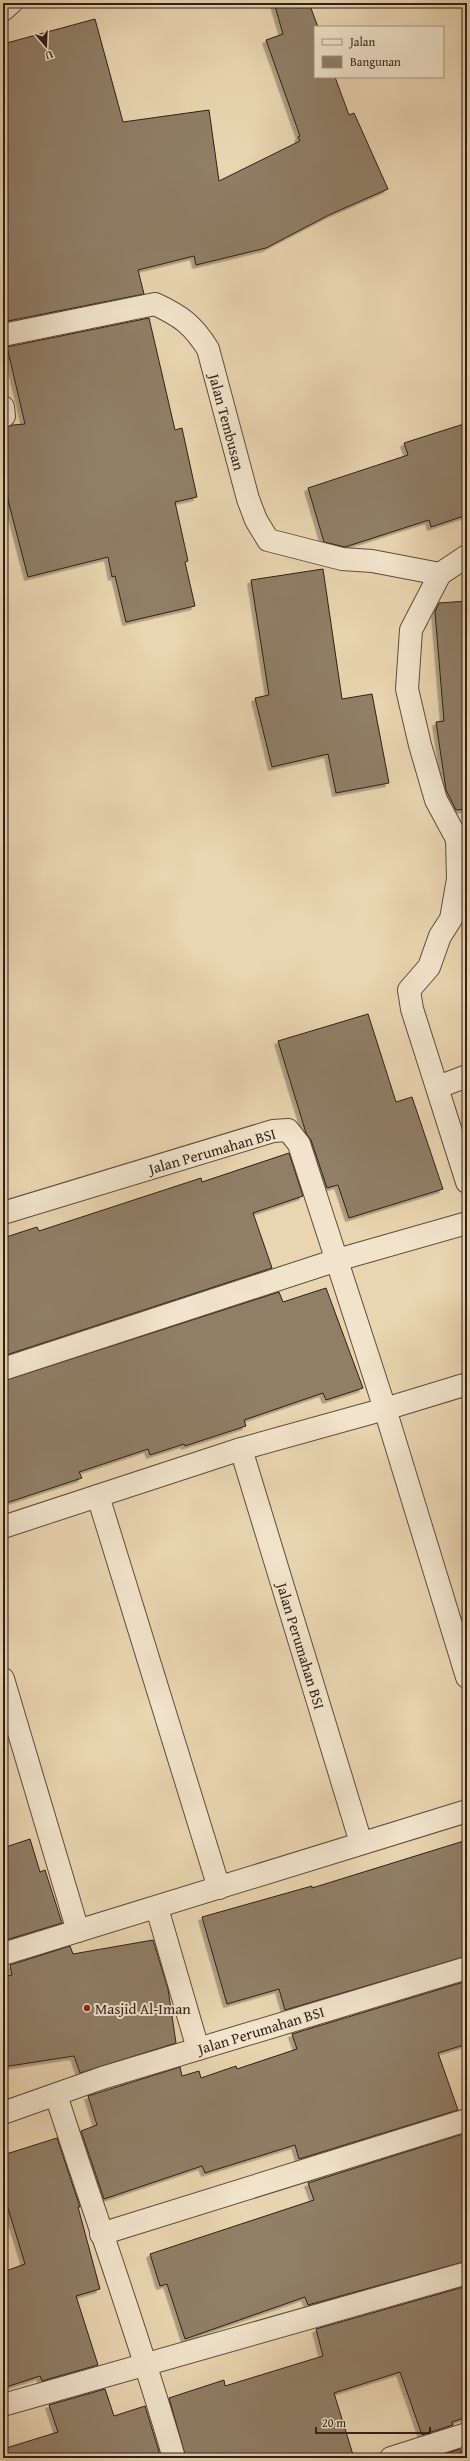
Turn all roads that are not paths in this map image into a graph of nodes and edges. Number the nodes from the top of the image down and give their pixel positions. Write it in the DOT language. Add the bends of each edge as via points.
graph roads {
  1 [pos="11,3"];
  2 [pos="3,10"];
  3 [pos="3,335"];
  4 [pos="467,556"];
  5 [pos="440,574"];
  6 [pos="467,1076"];
  7 [pos="438,1087"];
  8 [pos="467,1182"];
  9 [pos="3,1213"];
  10 [pos="467,1223"];
  11 [pos="337,1260"];
  12 [pos="3,1369"];
  13 [pos="467,1384"];
  14 [pos="385,1409"];
  15 [pos="241,1449"];
  16 [pos="98,1496"];
  17 [pos="3,1528"];
  18 [pos="467,1678"];
  19 [pos="3,1679"];
  20 [pos="467,1811"];
  21 [pos="361,1843"];
  22 [pos="219,1888"];
  23 [pos="157,1908"];
  24 [pos="78,1931"];
  25 [pos="3,1954"];
  26 [pos="467,1968"];
  27 [pos="198,2049"];
  28 [pos="56,2095"];
  29 [pos="3,2113"];
  30 [pos="467,2120"];
  31 [pos="101,2234"];
  32 [pos="467,2273"];
  33 [pos="147,2364"];
  34 [pos="3,2405"];
  35 [pos="467,2434"];
  36 [pos="174,2458"];
  37 [pos="391,2458"];
  1 -- 2 [label="street"];
  3 -- 5 [label="street, Jalan Tembusan" via="155,304 178,315 197,331 208,350 248,499 256,520 268,540 342,559 372,561"];
  4 -- 5 [label="street"];
  5 -- 7 [label="street" via="411,630 407,689 436,800 456,839 458,879 451,919 440,936 429,967 409,990 412,1009"];
  6 -- 7 [label="street"];
  7 -- 8 [label="street"];
  9 -- 11 [label="street, Jalan Perumahan BSI" via="273,1131 288,1130 299,1144"];
  10 -- 11 [label="street"];
  11 -- 12 [label="street"];
  11 -- 14 [label="street, Jalan Perumahan BSI"];
  13 -- 14 [label="street"];
  14 -- 15 [label="street"];
  14 -- 18 [label="street, Jalan Perumahan BSI"];
  15 -- 16 [label="street"];
  15 -- 21 [label="street, Jalan Perumahan BSI"];
  16 -- 17 [label="street"];
  16 -- 22 [label="street"];
  19 -- 24 [label="street"];
  20 -- 21 [label="street"];
  21 -- 22 [label="street"];
  22 -- 23 [label="street"];
  23 -- 24 [label="street"];
  23 -- 27 [label="street"];
  24 -- 25 [label="street"];
  26 -- 27 [label="street, Jalan Perumahan BSI"];
  27 -- 28 [label="street, Jalan Perumahan BSI"];
  28 -- 29 [label="street, Jalan Perumahan BSI"];
  28 -- 31 [label="street"];
  30 -- 31 [label="street"];
  31 -- 33 [label="street"];
  32 -- 33 [label="street"];
  33 -- 34 [label="street"];
  33 -- 36 [label="street"];
  35 -- 37 [label="street"];
}
